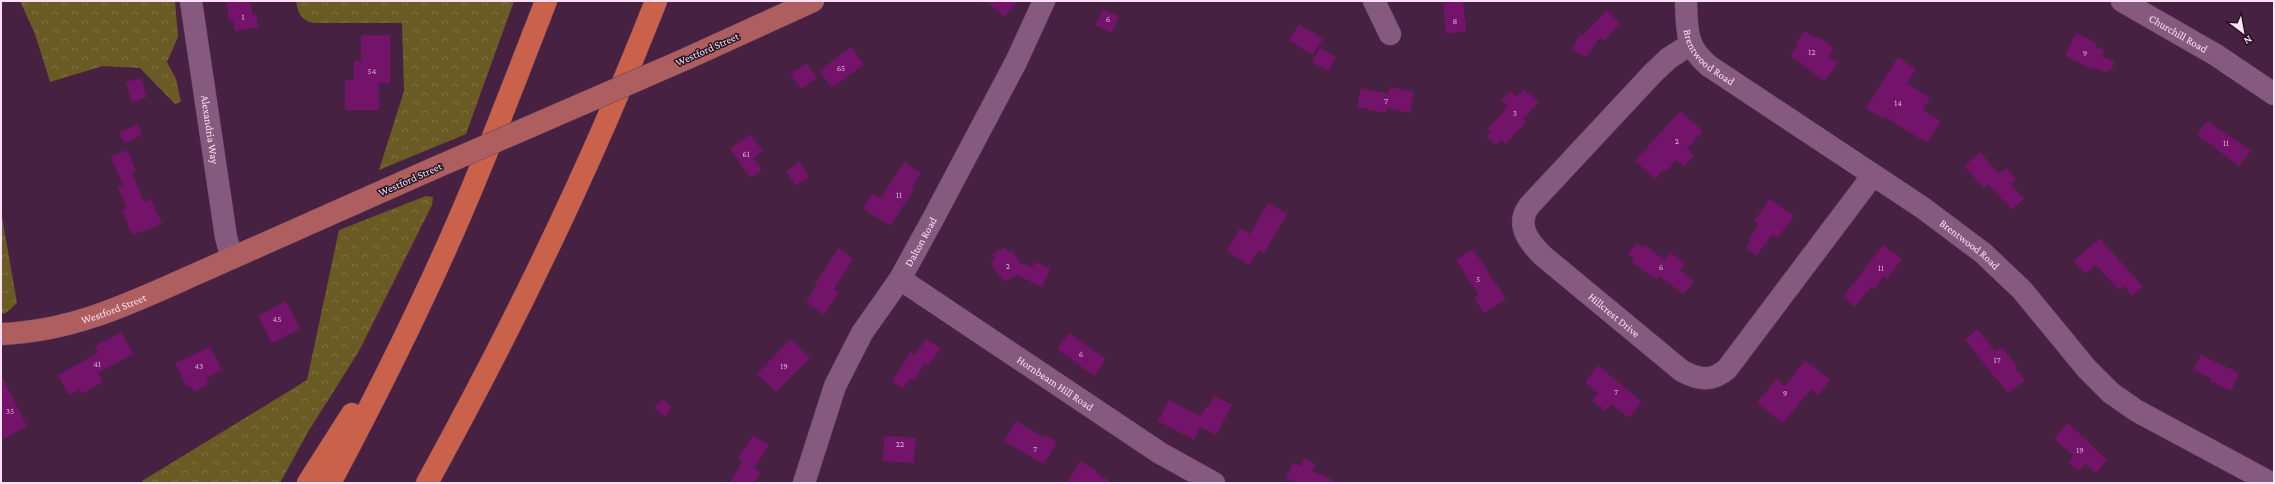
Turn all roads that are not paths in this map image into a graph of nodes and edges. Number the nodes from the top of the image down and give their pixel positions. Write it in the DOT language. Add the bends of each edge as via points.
graph roads {
  1 [pos="191,1"];
  2 [pos="546,1"];
  3 [pos="656,1"];
  4 [pos="813,1"];
  5 [pos="1044,1"];
  6 [pos="1374,1"];
  7 [pos="1686,1"];
  8 [pos="2122,1"];
  9 [pos="1390,34"];
  10 [pos="1691,44"];
  11 [pos="2274,94"];
  12 [pos="1873,175"];
  13 [pos="232,258"];
  14 [pos="900,279"];
  15 [pos="415,315"];
  16 [pos="1,334"];
  17 [pos="478,391"];
  18 [pos="308,483"];
  19 [pos="330,483"];
  20 [pos="427,483"];
  21 [pos="437,483"];
  22 [pos="804,483"];
  23 [pos="1214,483"];
  24 [pos="2271,483"];
  1 -- 13 [label="street, Alexandria Way" via="226,237"];
  2 -- 15 [label="highway" via="481,165"];
  3 -- 17 [label="highway" via="569,207"];
  4 -- 13 [label="main road, Westford Street, bridge"];
  5 -- 14 [label="street, Dalton Road" via="974,144"];
  6 -- 9 [label="street"];
  7 -- 10 [label="street, Brentwood Road" via="1687,34"];
  8 -- 11 [label="street, Churchill Road" via="2216,55"];
  10 -- 12 [label="street, Brentwood Road" via="1709,66"];
  10 -- 12 [label="street, Hillcrest Drive" via="1653,72 1529,206 1522,224 1528,238 1543,256 1682,370 1694,377 1707,379 1719,376 1727,369"];
  12 -- 24 [label="street, Brentwood Road" via="1954,230 2005,272 2087,369 2111,393 2137,411"];
  13 -- 16 [label="main road, Westford Street" via="82,321 45,330"];
  14 -- 22 [label="street, Dalton Road" via="862,333 835,386"];
  14 -- 23 [label="street, Hornbeam Hill Road" via="1160,454"];
  15 -- 18 [label="highway"];
  15 -- 19 [label="highway"];
  17 -- 20 [label="highway"];
  17 -- 21 [label="highway"];
}
